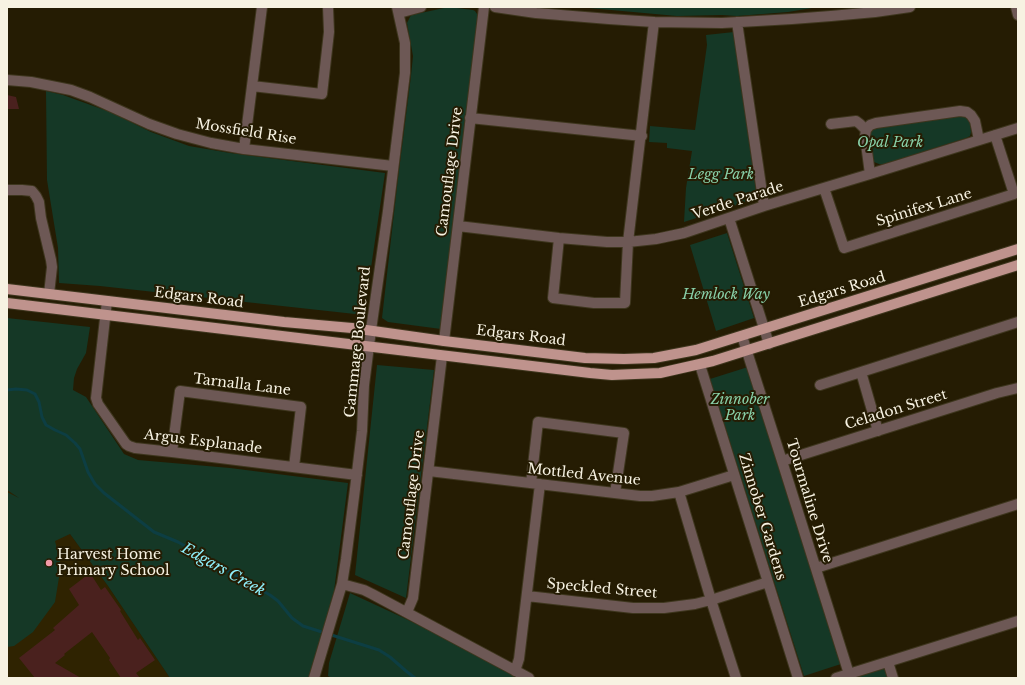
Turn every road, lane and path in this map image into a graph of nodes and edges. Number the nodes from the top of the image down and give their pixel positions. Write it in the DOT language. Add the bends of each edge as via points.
graph roads {
  1 [pos="262,7"];
  2 [pos="328,7"];
  3 [pos="421,7"];
  4 [pos="484,7"];
  5 [pos="495,7"];
  6 [pos="910,7"];
  7 [pos="1016,7"];
  8 [pos="398,10"];
  9 [pos="1018,15"];
  10 [pos="654,22"];
  11 [pos="737,22"];
  12 [pos="7,80"];
  13 [pos="252,86"];
  14 [pos="470,118"];
  15 [pos="831,124"];
  16 [pos="1018,128"];
  17 [pos="866,130"];
  18 [pos="995,135"];
  19 [pos="642,136"];
  20 [pos="979,140"];
  21 [pos="244,149"];
  22 [pos="393,166"];
  23 [pos="870,174"];
  24 [pos="824,188"];
  25 [pos="7,190"];
  26 [pos="764,206"];
  27 [pos="729,218"];
  28 [pos="458,226"];
  29 [pos="559,238"];
  30 [pos="628,242"];
  31 [pos="1018,249"];
  32 [pos="1018,265"];
  33 [pos="7,289"];
  34 [pos="49,294"];
  35 [pos="107,301"];
  36 [pos="7,303"];
  37 [pos="106,315"];
  38 [pos="1018,322"];
  39 [pos="764,329"];
  40 [pos="371,330"];
  41 [pos="742,336"];
  42 [pos="444,341"];
  43 [pos="769,344"];
  44 [pos="369,347"];
  45 [pos="747,351"];
  46 [pos="442,356"];
  47 [pos="700,365"];
  48 [pos="861,372"];
  49 [pos="820,385"];
  50 [pos="1018,388"];
  51 [pos="878,431"];
  52 [pos="172,452"];
  53 [pos="782,461"];
  54 [pos="294,467"];
  55 [pos="429,471"];
  56 [pos="357,475"];
  57 [pos="734,475"];
  58 [pos="535,483"];
  59 [pos="679,492"];
  60 [pos="615,493"];
  61 [pos="1018,504"];
  62 [pos="816,568"];
  63 [pos="768,582"];
  64 [pos="342,584"];
  65 [pos="527,596"];
  66 [pos="711,600"];
  67 [pos="407,612"];
  68 [pos="1018,621"];
  69 [pos="888,662"];
  70 [pos="515,671"];
  71 [pos="849,674"];
  72 [pos="314,678"];
  73 [pos="529,678"];
  74 [pos="736,678"];
  75 [pos="798,678"];
  76 [pos="836,678"];
  77 [pos="893,678"];
  1 -- 13 [label="street"];
  2 -- 13 [label="street" via="329,32 322,94"];
  3 -- 8 [label="street"];
  4 -- 14 [label="street, Camouflage Drive"];
  5 -- 10 [label="street" via="578,17"];
  6 -- 11 [label="street" via="831,16"];
  7 -- 9 [label="street"];
  8 -- 22 [label="street, Gammage Boulevard" via="406,56"];
  10 -- 11 [label="street"];
  10 -- 19 [label="street"];
  11 -- 26 [label="street"];
  12 -- 21 [label="street, Mossfield Rise" via="71,90 171,132"];
  13 -- 21 [label="street"];
  14 -- 19 [label="street"];
  14 -- 28 [label="street, Camouflage Drive"];
  15 -- 17 [label="street" via="856,121"];
  16 -- 18 [label="street, Verde Parade"];
  17 -- 20 [label="street" via="876,123 960,111 972,115"];
  17 -- 23 [label="street"];
  18 -- 20 [label="street, Verde Parade"];
  18 -- 24 [label="street, Spinifex Lane" via="1014,194 844,248"];
  19 -- 30 [label="street"];
  20 -- 23 [label="street, Verde Parade"];
  21 -- 22 [label="street, Mossfield Rise"];
  22 -- 40 [label="street, Gammage Boulevard"];
  23 -- 24 [label="street, Verde Parade"];
  24 -- 26 [label="street, Verde Parade"];
  25 -- 34 [label="street" via="32,192 39,202 52,267"];
  26 -- 27 [label="street, Verde Parade"];
  27 -- 30 [label="street, Verde Parade" via="670,236"];
  27 -- 39 [label="street"];
  28 -- 29 [label="street, Verde Parade"];
  28 -- 42 [label="street, Camouflage Drive"];
  29 -- 30 [label="street, Verde Parade"];
  29 -- 30 [label="street" via="553,298 594,303 625,303"];
  31 -- 39 [label="main road, Edgars Road"];
  32 -- 43 [label="main road, Edgars Road"];
  33 -- 34 [label="main road, Edgars Road"];
  34 -- 35 [label="main road, Edgars Road"];
  35 -- 37 [label="street, Argus Esplanade"];
  35 -- 40 [label="main road, Edgars Road"];
  36 -- 37 [label="main road, Edgars Road"];
  37 -- 44 [label="main road, Edgars Road"];
  37 -- 52 [label="street, Argus Esplanade" via="96,394 98,404 129,446"];
  38 -- 48 [label="street"];
  39 -- 41 [label="main road, Edgars Road"];
  39 -- 43 [label="street"];
  40 -- 42 [label="main road, Edgars Road"];
  40 -- 44 [label="street, Gammage Boulevard"];
  41 -- 42 [label="main road, Edgars Road" via="696,350 654,358 624,360"];
  41 -- 45 [label="street, Tourmaline Drive"];
  43 -- 45 [label="main road, Edgars Road"];
  44 -- 46 [label="main road, Edgars Road"];
  44 -- 56 [label="street, Gammage Boulevard"];
  45 -- 47 [label="main road, Edgars Road"];
  45 -- 53 [label="street, Tourmaline Drive"];
  46 -- 47 [label="main road, Edgars Road" via="612,375 660,373"];
  46 -- 55 [label="street, Camouflage Drive"];
  47 -- 57 [label="street, Zinnober Gardens"];
  48 -- 49 [label="street"];
  48 -- 51 [label="street"];
  50 -- 51 [label="street, Celadon Street"];
  51 -- 53 [label="street, Celadon Street"];
  52 -- 54 [label="street, Argus Esplanade"];
  52 -- 54 [label="street, Tarnalla Lane" via="180,391 301,406"];
  53 -- 62 [label="street, Tourmaline Drive"];
  54 -- 56 [label="street, Argus Esplanade"];
  55 -- 58 [label="street, Mottled Avenue"];
  55 -- 67 [label="street, Camouflage Drive" via="413,598"];
  56 -- 64 [label="street, Gammage Boulevard"];
  57 -- 59 [label="street, Mottled Avenue"];
  57 -- 63 [label="street, Zinnober Gardens"];
  58 -- 60 [label="street, Mottled Avenue"];
  58 -- 60 [label="street" via="538,422 624,433"];
  58 -- 65 [label="street"];
  59 -- 60 [label="street, Mottled Avenue" via="652,496"];
  59 -- 66 [label="street"];
  61 -- 62 [label="street"];
  62 -- 71 [label="street, Tourmaline Drive"];
  63 -- 66 [label="street, Speckled Street"];
  63 -- 75 [label="street, Zinnober Gardens"];
  64 -- 67 [label="street" via="364,590"];
  64 -- 72 [label="street, Gammage Boulevard"];
  65 -- 66 [label="street, Speckled Street" via="649,609 680,607"];
  65 -- 70 [label="street" via="519,659"];
  66 -- 74 [label="street"];
  67 -- 70 [label="street"];
  68 -- 69 [label="street"];
  69 -- 71 [label="street"];
  69 -- 77 [label="street"];
  70 -- 73 [label="street"];
  71 -- 76 [label="street"];
}
